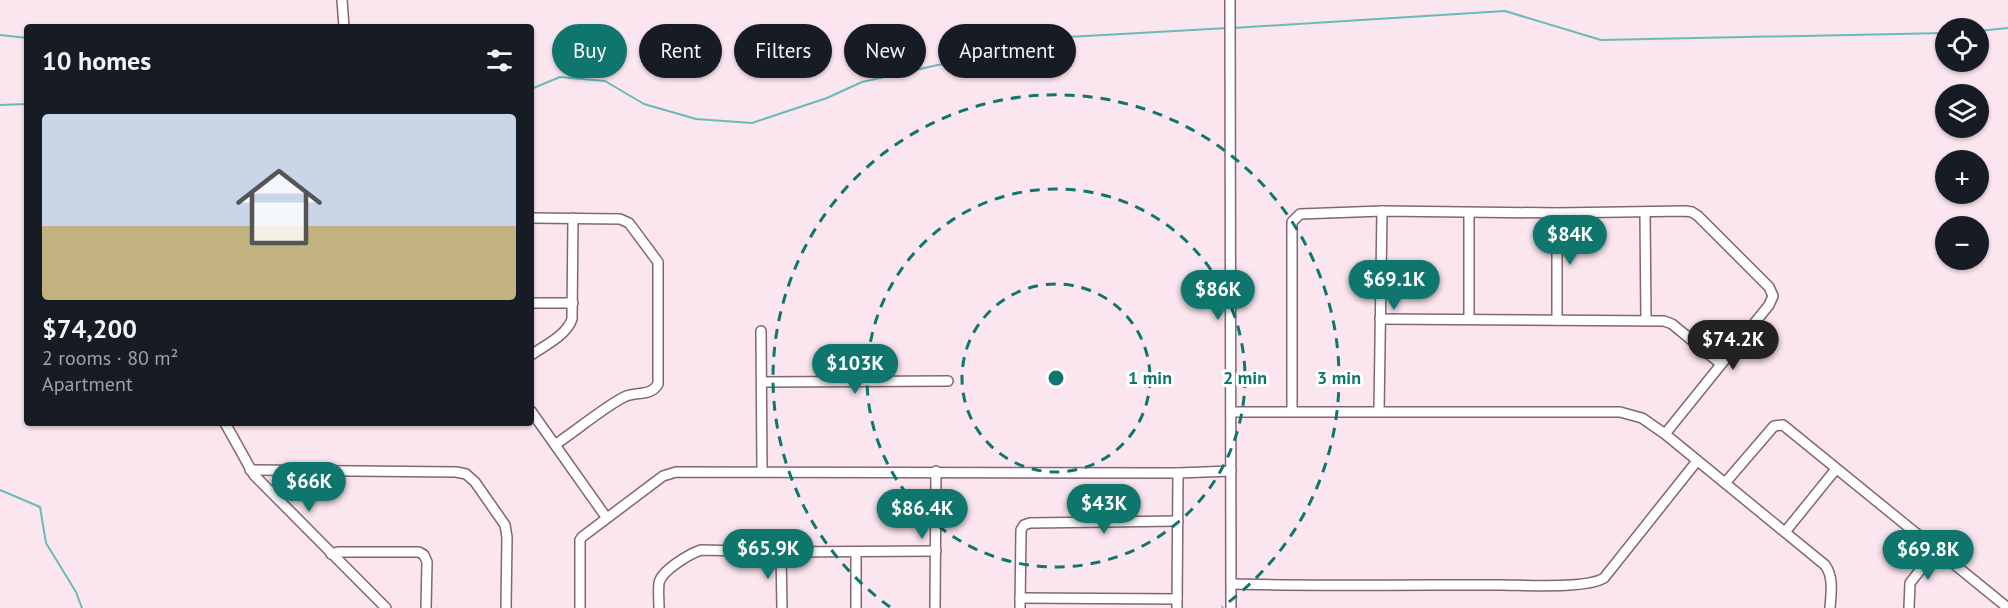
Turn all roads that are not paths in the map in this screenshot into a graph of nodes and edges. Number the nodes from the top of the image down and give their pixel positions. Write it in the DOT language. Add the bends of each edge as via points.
graph roads {
  1 [pos="342,0"];
  2 [pos="1230,0"];
  3 [pos="344,24"];
  4 [pos="1382,211"];
  5 [pos="1469,213"];
  6 [pos="1557,213"];
  7 [pos="1645,213"];
  8 [pos="534,218"];
  9 [pos="573,218"];
  10 [pos="534,303"];
  11 [pos="573,303"];
  12 [pos="1469,318"];
  13 [pos="1380,319"];
  14 [pos="1557,320"];
  15 [pos="1646,320"];
  16 [pos="761,331"];
  17 [pos="534,353"];
  18 [pos="1721,364"];
  19 [pos="948,381"];
  20 [pos="762,382"];
  21 [pos="1292,411"];
  22 [pos="1379,411"];
  23 [pos="1231,412"];
  24 [pos="534,415"];
  25 [pos="227,426"];
  26 [pos="1665,434"];
  27 [pos="556,444"];
  28 [pos="1697,461"];
  29 [pos="1836,469"];
  30 [pos="249,470"];
  31 [pos="762,471"];
  32 [pos="936,471"];
  33 [pos="1231,471"];
  34 [pos="1178,472"];
  35 [pos="1725,483"];
  36 [pos="606,517"];
  37 [pos="1178,521"];
  38 [pos="1785,532"];
  39 [pos="1936,549"];
  40 [pos="936,551"];
  41 [pos="781,552"];
  42 [pos="856,552"];
  43 [pos="331,554"];
  44 [pos="1232,585"];
  45 [pos="1020,603"];
  46 [pos="1096,604"];
  47 [pos="1177,604"];
  48 [pos="386,608"];
  49 [pos="426,608"];
  50 [pos="506,608"];
  51 [pos="580,608"];
  52 [pos="659,608"];
  53 [pos="782,608"];
  54 [pos="856,608"];
  55 [pos="935,608"];
  56 [pos="1232,608"];
  57 [pos="1830,608"];
  58 [pos="1909,608"];
  59 [pos="2008,608"];
  1 -- 3 [label="street"];
  2 -- 23 [label="street"];
  4 -- 5 [label="street"];
  4 -- 13 [label="street"];
  4 -- 21 [label="street" via="1300,214 1292,222"];
  5 -- 6 [label="street"];
  5 -- 12 [label="street"];
  6 -- 7 [label="street"];
  6 -- 14 [label="street"];
  7 -- 15 [label="street"];
  7 -- 18 [label="street" via="1692,212 1772,291 1769,305"];
  8 -- 9 [label="street"];
  9 -- 11 [label="street"];
  9 -- 27 [label="street" via="625,220 655,256 659,269 658,384 653,391 625,396"];
  10 -- 11 [label="street"];
  11 -- 17 [label="street" via="570,326"];
  12 -- 13 [label="street"];
  12 -- 14 [label="street"];
  13 -- 22 [label="street"];
  14 -- 15 [label="street"];
  15 -- 18 [label="street" via="1672,324"];
  16 -- 20 [label="street"];
  18 -- 26 [label="street"];
  19 -- 20 [label="street"];
  20 -- 31 [label="street"];
  21 -- 22 [label="street"];
  21 -- 23 [label="street"];
  22 -- 26 [label="street" via="1620,412 1642,418"];
  23 -- 33 [label="street"];
  24 -- 27 [label="street"];
  25 -- 30 [label="street"];
  26 -- 28 [label="street"];
  27 -- 36 [label="street"];
  28 -- 35 [label="street"];
  28 -- 44 [label="street" via="1598,582"];
  29 -- 35 [label="street" via="1783,425 1778,425"];
  29 -- 38 [label="street"];
  29 -- 39 [label="street"];
  30 -- 43 [label="street"];
  30 -- 50 [label="street" via="466,474 505,525"];
  31 -- 32 [label="street"];
  31 -- 36 [label="street" via="670,473"];
  32 -- 34 [label="street"];
  32 -- 40 [label="street"];
  33 -- 34 [label="street"];
  33 -- 44 [label="street"];
  34 -- 37 [label="street"];
  35 -- 38 [label="street"];
  36 -- 51 [label="street" via="580,540"];
  37 -- 45 [label="street" via="1024,525"];
  37 -- 47 [label="street"];
  38 -- 57 [label="street" via="1829,570"];
  39 -- 58 [label="street" via="1910,583"];
  39 -- 59 [label="street"];
  40 -- 42 [label="street"];
  40 -- 55 [label="street"];
  41 -- 42 [label="street"];
  41 -- 52 [label="street" via="692,553 662,575"];
  41 -- 53 [label="street"];
  42 -- 54 [label="street"];
  43 -- 48 [label="street"];
  43 -- 49 [label="street" via="419,552 427,562"];
  44 -- 56 [label="street"];
  45 -- 46 [label="street"];
  46 -- 47 [label="street"];
}
